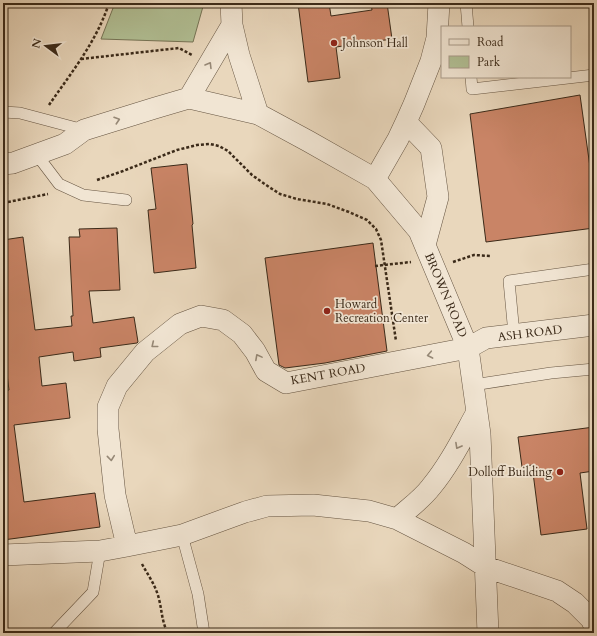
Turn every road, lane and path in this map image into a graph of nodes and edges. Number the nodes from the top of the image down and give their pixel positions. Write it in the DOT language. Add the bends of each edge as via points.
graph roads {
  1 [pos="109,3"];
  2 [pos="231,3"];
  3 [pos="439,3"];
  4 [pos="466,3"];
  5 [pos="232,26"];
  6 [pos="468,26"];
  7 [pos="192,55"];
  8 [pos="81,60"];
  9 [pos="594,75"];
  10 [pos="571,77"];
  11 [pos="472,78"];
  12 [pos="562,78"];
  13 [pos="189,98"];
  14 [pos="49,105"];
  15 [pos="3,112"];
  16 [pos="258,114"];
  17 [pos="406,122"];
  18 [pos="84,130"];
  19 [pos="37,155"];
  20 [pos="5,172"];
  21 [pos="374,179"];
  22 [pos="71,189"];
  23 [pos="126,200"];
  24 [pos="3,201"];
  25 [pos="421,253"];
  26 [pos="490,256"];
  27 [pos="449,263"];
  28 [pos="385,265"];
  29 [pos="376,266"];
  30 [pos="594,269"];
  31 [pos="594,325"];
  32 [pos="514,334"];
  33 [pos="468,348"];
  34 [pos="399,361"];
  35 [pos="594,369"];
  36 [pos="474,385"];
  37 [pos="477,412"];
  38 [pos="397,519"];
  39 [pos="182,535"];
  40 [pos="127,546"];
  41 [pos="100,551"];
  42 [pos="3,555"];
  43 [pos="142,564"];
  44 [pos="486,567"];
  45 [pos="593,619"];
  46 [pos="54,633"];
  47 [pos="168,633"];
  48 [pos="204,633"];
  49 [pos="488,633"];
  1 -- 8 [label="path" via="100,26"];
  2 -- 5 [label="street"];
  3 -- 17 [label="street" via="437,38 431,61"];
  4 -- 6 [label="lane"];
  13 -- 5 [label="street, one-way"];
  5 -- 16 [label="street"];
  7 -- 8 [label="path" via="179,48"];
  8 -- 14 [label="path"];
  9 -- 10 [label="lane"];
  11 -- 12 [label="lane" via="472,89"];
  13 -- 16 [label="street, BROWN ROAD"];
  18 -- 13 [label="street, one-way"];
  15 -- 18 [label="lane" via="20,113"];
  16 -- 21 [label="street, BROWN ROAD"];
  17 -- 21 [label="street"];
  17 -- 25 [label="street" via="431,148 438,197"];
  18 -- 19 [label="street" via="65,144"];
  19 -- 20 [label="street" via="13,163"];
  19 -- 22 [label="lane" via="59,184"];
  20 -- 24 [label="path"];
  21 -- 25 [label="street, BROWN ROAD" via="419,231"];
  22 -- 23 [label="lane" via="83,195"];
  22 -- 24 [label="path"];
  22 -- 28 [label="path" via="177,150 197,145 219,146 228,151 252,175 280,194 327,204 367,220 376,229 381,240"];
  25 -- 28 [label="path"];
  25 -- 33 [label="street, BROWN ROAD"];
  26 -- 27 [label="path" via="474,255"];
  28 -- 29 [label="path"];
  28 -- 34 [label="path"];
  30 -- 32 [label="lane" via="509,281"];
  31 -- 32 [label="street, ASH ROAD"];
  32 -- 33 [label="street, ASH ROAD" via="486,338"];
  33 -- 34 [label="street, KENT ROAD, one-way"];
  33 -- 36 [label="street, BROWN ROAD"];
  34 -- 40 [label="street, KENT ROAD, one-way" via="286,383 266,371 242,334 223,320 201,316 180,324 145,352 117,386 108,407 115,495"];
  35 -- 36 [label="lane"];
  36 -- 37 [label="street, BROWN ROAD"];
  37 -- 38 [label="street, one-way" via="446,467 432,486"];
  37 -- 44 [label="street, BROWN ROAD"];
  38 -- 39 [label="street" via="369,511 313,505 267,506"];
  38 -- 44 [label="street"];
  39 -- 40 [label="street"];
  39 -- 48 [label="lane" via="198,594"];
  40 -- 41 [label="street"];
  41 -- 42 [label="street"];
  41 -- 46 [label="lane" via="93,592"];
  43 -- 47 [label="path" via="159,598 164,627"];
  44 -- 45 [label="street" via="557,591"];
  44 -- 49 [label="street, BROWN ROAD"];
}
